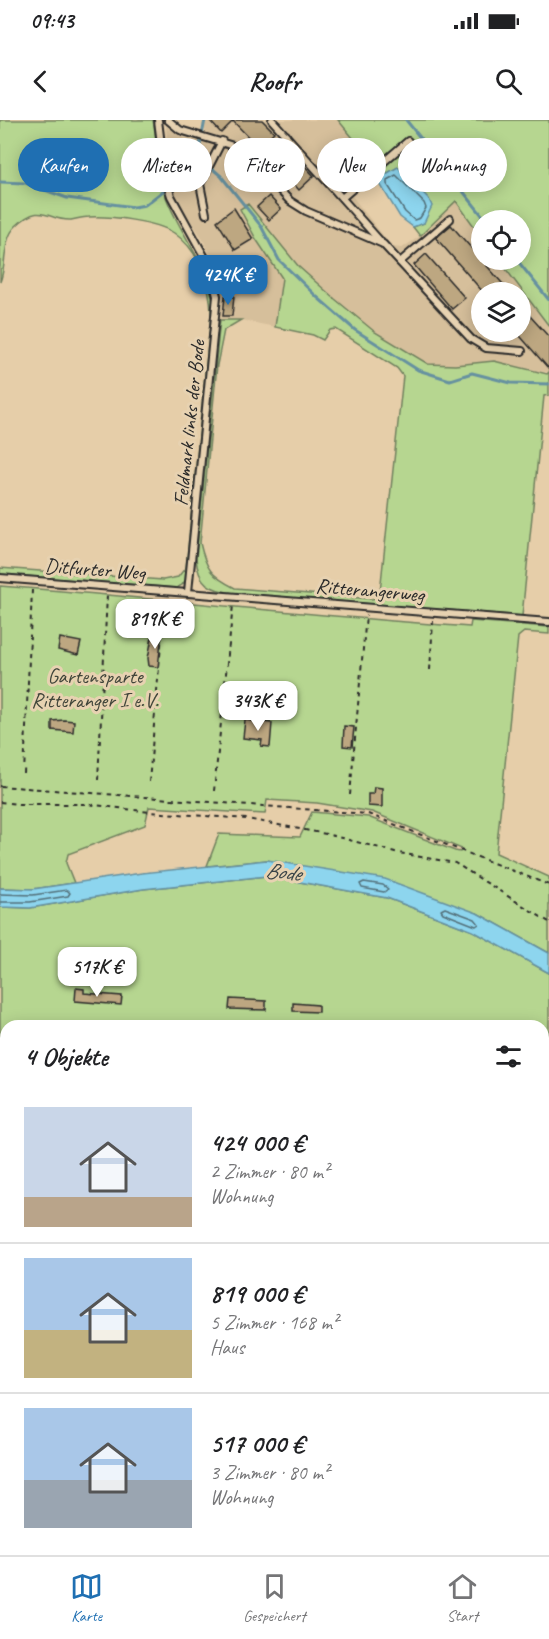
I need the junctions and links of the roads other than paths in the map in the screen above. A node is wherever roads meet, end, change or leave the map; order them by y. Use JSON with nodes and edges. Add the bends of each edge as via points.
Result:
{"nodes":[{"id":1,"x":158,"y":120,"type":"edge"},
{"id":2,"x":168,"y":120,"type":"edge"},
{"id":3,"x":283,"y":120,"type":"edge"},
{"id":4,"x":275,"y":123,"type":"edge"},
{"id":5,"x":286,"y":135,"type":"junction"},
{"id":6,"x":283,"y":138,"type":"edge"},
{"id":7,"x":222,"y":141,"type":"joint"},
{"id":8,"x":398,"y":150,"type":"edge"},
{"id":9,"x":281,"y":192,"type":"edge"},
{"id":10,"x":343,"y":197,"type":"junction"},
{"id":11,"x":206,"y":214,"type":"dead end"},
{"id":12,"x":450,"y":219,"type":"dead end"},
{"id":13,"x":383,"y":244,"type":"junction"},
{"id":14,"x":400,"y":262,"type":"junction"},
{"id":15,"x":522,"y":351,"type":"dead end"},
{"id":16,"x":0,"y":578,"type":"edge"},
{"id":17,"x":188,"y":592,"type":"junction"},
{"id":18,"x":549,"y":622,"type":"edge"}],
"edges":[{"from":1,"to":17,"type":"lane","name":"Feldmark links der Bode","via":[[166,182],[209,266],[217,296]]},
{"from":2,"to":7,"type":"lane","via":[[180,130]]},
{"from":3,"to":4,"type":"lane"},
{"from":4,"to":5,"type":"lane"},
{"from":5,"to":6,"type":"lane"},
{"from":5,"to":10,"type":"lane"},
{"from":7,"to":11,"type":"lane","via":[[200,184]]},
{"from":8,"to":10,"type":"lane"},
{"from":9,"to":13,"type":"lane","via":[[298,206]]},
{"from":10,"to":13,"type":"lane"},
{"from":12,"to":14,"type":"lane"},
{"from":13,"to":14,"type":"lane"},
{"from":14,"to":15,"type":"lane","via":[[471,339],[486,348]]},
{"from":16,"to":17,"type":"lane","name":"Ditfurter Weg"},
{"from":17,"to":18,"type":"lane","name":"Ritterangerweg"}]}
